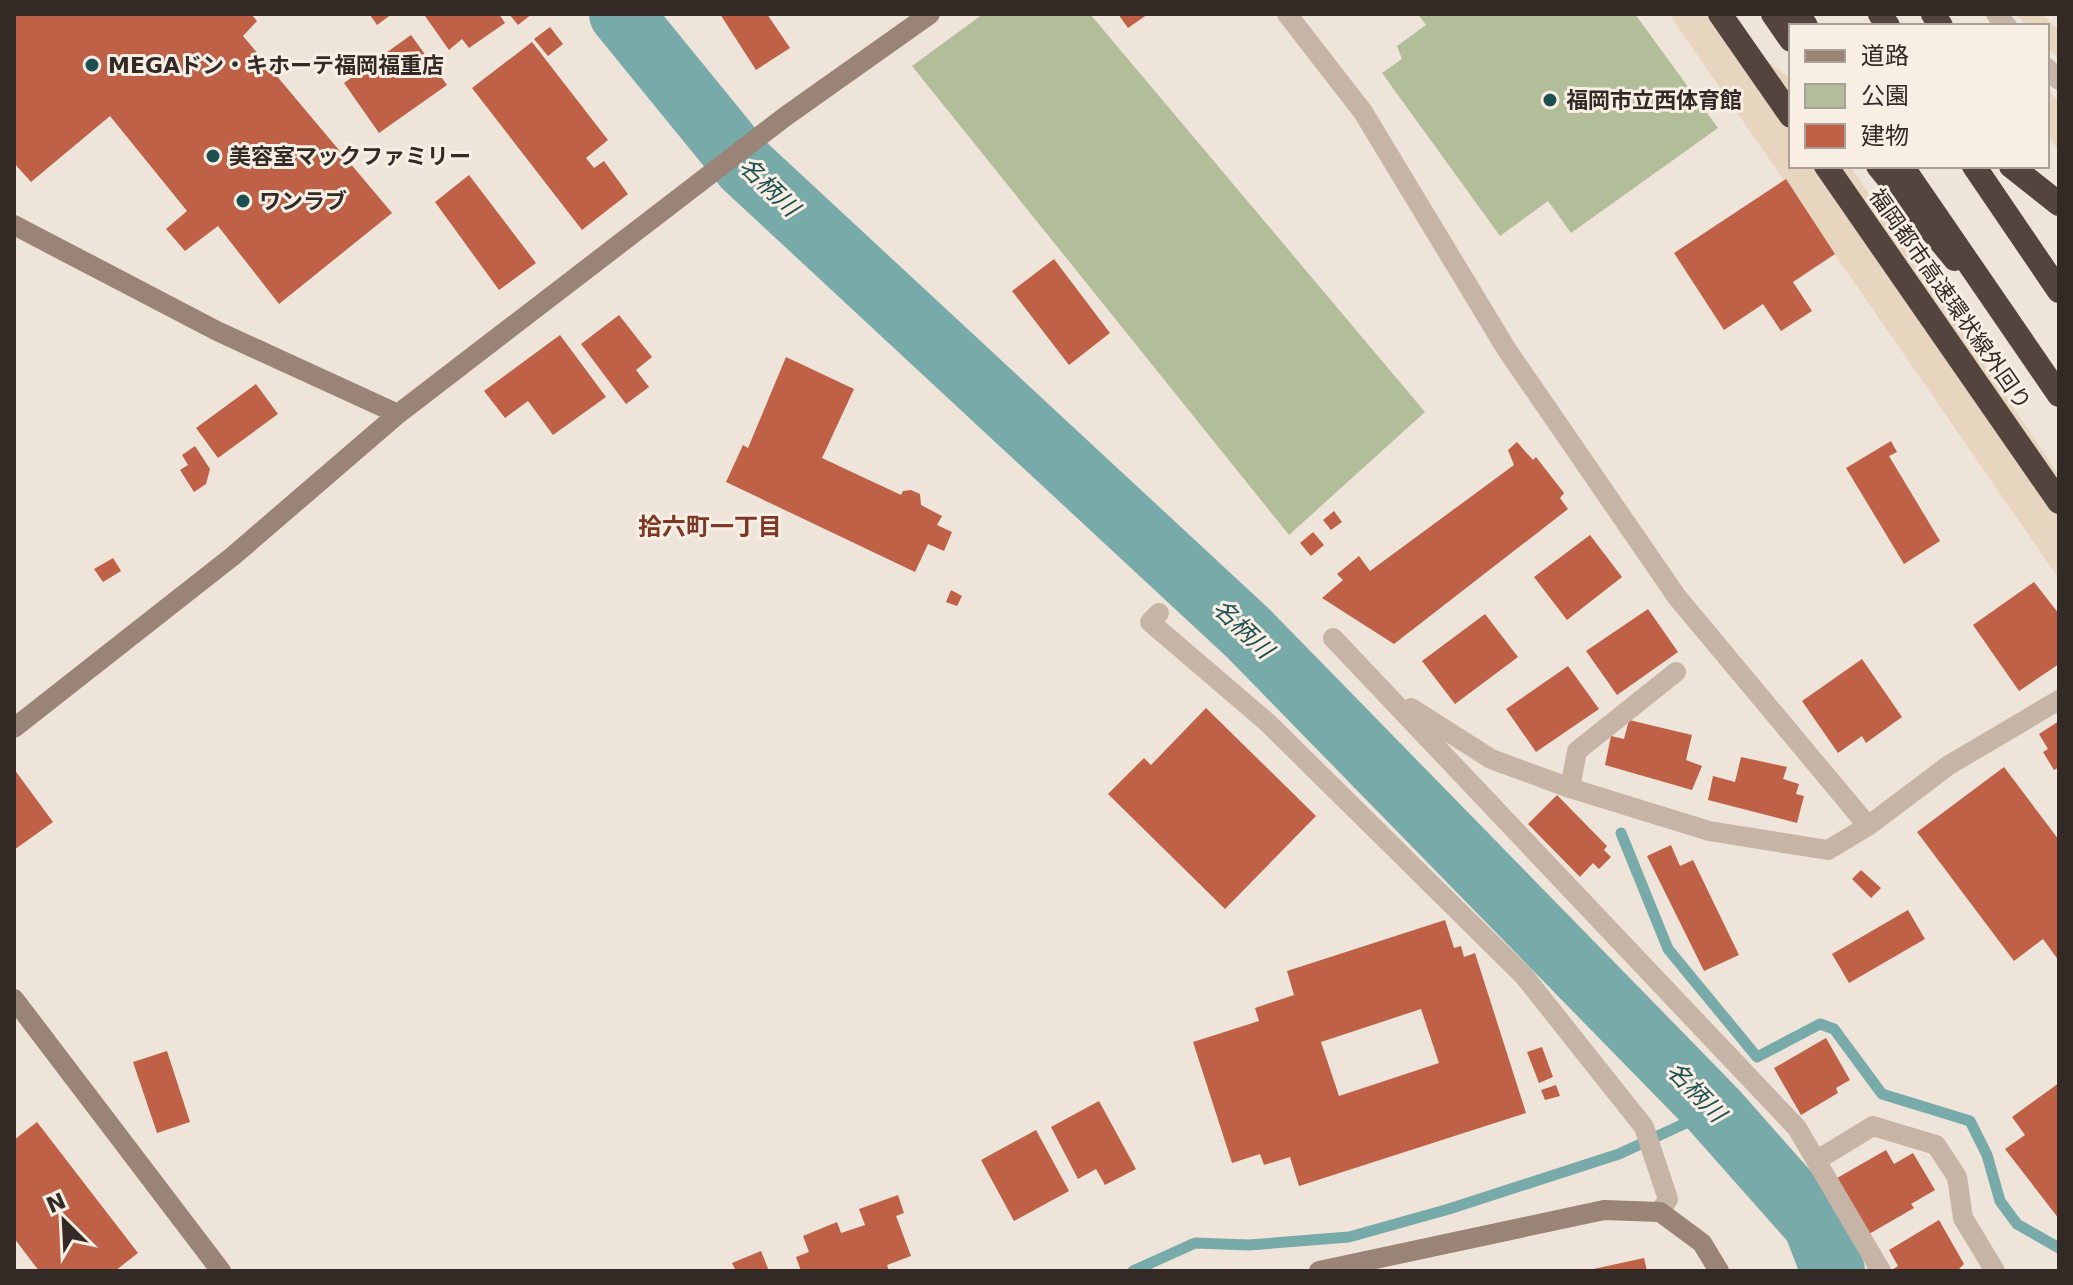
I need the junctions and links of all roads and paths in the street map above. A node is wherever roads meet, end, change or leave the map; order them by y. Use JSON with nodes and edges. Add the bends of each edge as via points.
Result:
{"nodes":[{"id":1,"x":930,"y":14,"type":"edge"},
{"id":2,"x":1287,"y":14,"type":"edge"},
{"id":3,"x":1720,"y":14,"type":"edge"},
{"id":4,"x":1773,"y":14,"type":"edge"},
{"id":5,"x":1789,"y":37,"type":"edge"},
{"id":6,"x":1789,"y":113,"type":"edge"},
{"id":7,"x":1827,"y":168,"type":"edge"},
{"id":8,"x":1880,"y":168,"type":"edge"},
{"id":9,"x":1903,"y":168,"type":"edge"},
{"id":10,"x":1975,"y":168,"type":"edge"},
{"id":11,"x":1981,"y":168,"type":"edge"},
{"id":12,"x":2014,"y":168,"type":"edge"},
{"id":13,"x":2038,"y":168,"type":"edge"},
{"id":14,"x":2059,"y":201,"type":"edge"},
{"id":15,"x":14,"y":225,"type":"edge"},
{"id":16,"x":2059,"y":291,"type":"edge"},
{"id":17,"x":2059,"y":300,"type":"edge"},
{"id":18,"x":2059,"y":384,"type":"edge"},
{"id":19,"x":2059,"y":395,"type":"edge"},
{"id":20,"x":398,"y":414,"type":"junction"},
{"id":21,"x":2059,"y":502,"type":"edge"},
{"id":22,"x":1159,"y":613,"type":"dead end"},
{"id":23,"x":1333,"y":638,"type":"dead end"},
{"id":24,"x":1676,"y":672,"type":"dead end"},
{"id":25,"x":1384,"y":691,"type":"junction"},
{"id":26,"x":2059,"y":700,"type":"edge"},
{"id":27,"x":14,"y":728,"type":"edge"},
{"id":28,"x":1570,"y":788,"type":"junction"},
{"id":29,"x":1868,"y":826,"type":"junction"},
{"id":30,"x":14,"y":999,"type":"edge"},
{"id":31,"x":1817,"y":1160,"type":"junction"},
{"id":32,"x":1660,"y":1212,"type":"junction"},
{"id":33,"x":221,"y":1271,"type":"edge"},
{"id":34,"x":1319,"y":1271,"type":"edge"},
{"id":35,"x":1719,"y":1271,"type":"edge"},
{"id":36,"x":1881,"y":1271,"type":"edge"},
{"id":37,"x":1995,"y":1271,"type":"edge"}],
"edges":[{"from":1,"to":20,"type":"street","via":[[786,116]]},
{"from":2,"to":29,"type":"street","via":[[1363,112],[1507,350],[1677,597]]},
{"from":3,"to":6,"type":"highway"},
{"from":4,"to":5,"type":"highway"},
{"from":7,"to":21,"type":"highway","name":"福岡都市高速環状線外回り"},
{"from":8,"to":18,"type":"highway"},
{"from":9,"to":19,"type":"highway","bridge":true},
{"from":10,"to":16,"type":"highway","bridge":true},
{"from":11,"to":17,"type":"highway"},
{"from":12,"to":14,"type":"highway"},
{"from":13,"to":14,"type":"highway"},
{"from":15,"to":20,"type":"street","via":[[217,331]]},
{"from":20,"to":27,"type":"street","via":[[233,556]]},
{"from":22,"to":32,"type":"street","via":[[1150,622],[1268,723],[1524,976],[1644,1127],[1668,1199]]},
{"from":23,"to":25,"type":"street"},
{"from":24,"to":28,"type":"street","via":[[1577,751]]},
{"from":25,"to":28,"type":"street","via":[[1491,759]]},
{"from":25,"to":31,"type":"street","via":[[1797,1128]]},
{"from":26,"to":29,"type":"street","via":[[1949,765]]},
{"from":28,"to":29,"type":"street","via":[[1709,831],[1828,850]]},
{"from":30,"to":33,"type":"street"},
{"from":31,"to":36,"type":"street"},
{"from":31,"to":37,"type":"street","via":[[1873,1126],[1936,1145],[1957,1177],[1963,1218]]},
{"from":32,"to":34,"type":"street","via":[[1604,1210]]},
{"from":32,"to":35,"type":"street","via":[[1702,1243]]}]}
